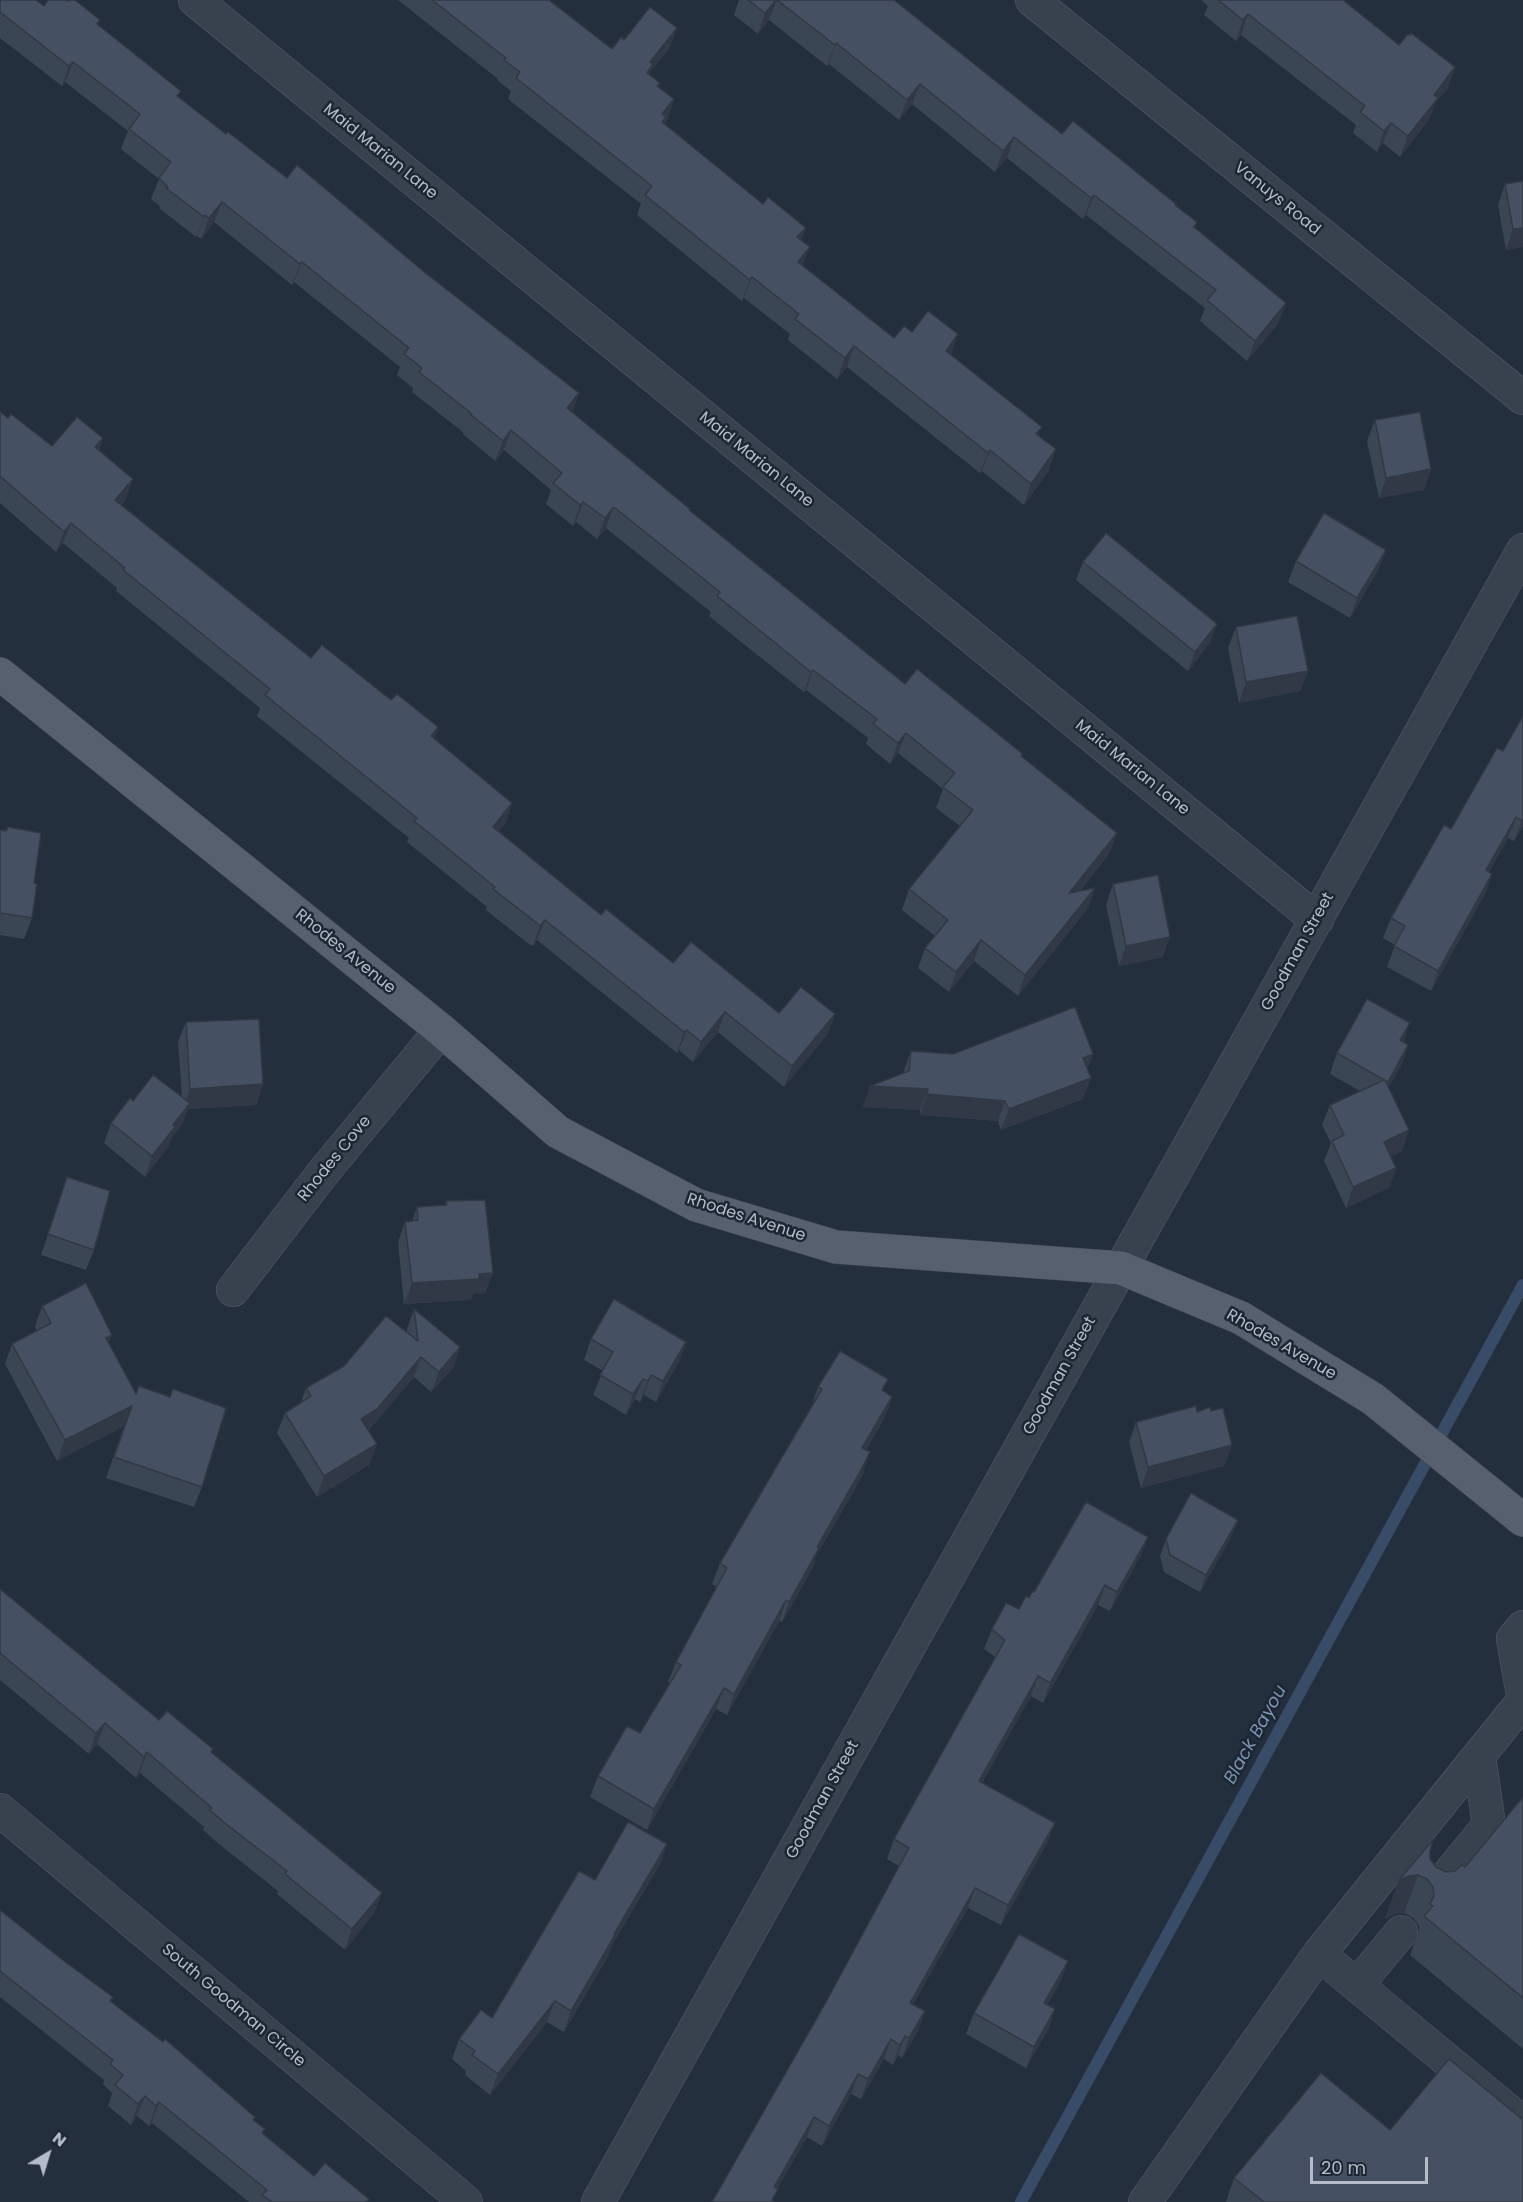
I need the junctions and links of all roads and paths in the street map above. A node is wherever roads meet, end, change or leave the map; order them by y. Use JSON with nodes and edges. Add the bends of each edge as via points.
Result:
{"nodes":[{"id":1,"x":195,"y":0,"type":"edge"},
{"id":2,"x":1032,"y":0,"type":"edge"},
{"id":3,"x":1523,"y":398,"type":"edge"},
{"id":4,"x":1523,"y":550,"type":"edge"},
{"id":5,"x":0,"y":674,"type":"edge"},
{"id":6,"x":1317,"y":920,"type":"junction"},
{"id":7,"x":441,"y":1030,"type":"junction"},
{"id":8,"x":1121,"y":1268,"type":"junction"},
{"id":9,"x":232,"y":1290,"type":"dead end"},
{"id":10,"x":1523,"y":1520,"type":"edge"},
{"id":11,"x":1523,"y":1627,"type":"edge"},
{"id":12,"x":1523,"y":1695,"type":"edge"},
{"id":13,"x":1523,"y":1701,"type":"edge"},
{"id":14,"x":1479,"y":1756,"type":"junction"},
{"id":15,"x":0,"y":1810,"type":"edge"},
{"id":16,"x":1434,"y":1892,"type":"edge"},
{"id":17,"x":1401,"y":1932,"type":"dead end"},
{"id":18,"x":1319,"y":1954,"type":"junction"},
{"id":19,"x":1357,"y":1986,"type":"junction"},
{"id":20,"x":1523,"y":2123,"type":"edge"},
{"id":21,"x":466,"y":2202,"type":"edge"},
{"id":22,"x":598,"y":2202,"type":"edge"},
{"id":23,"x":1145,"y":2202,"type":"edge"}],
"edges":[{"from":1,"to":6,"type":"street","name":"Maid Marian Lane"},
{"from":2,"to":3,"type":"street","name":"Vanuys Road"},
{"from":4,"to":6,"type":"street","name":"Goodman Street"},
{"from":5,"to":7,"type":"main road","name":"Rhodes Avenue"},
{"from":6,"to":8,"type":"street","name":"Goodman Street"},
{"from":7,"to":8,"type":"main road","name":"Rhodes Avenue","via":[[558,1132],[696,1205],[836,1247]]},
{"from":7,"to":9,"type":"street","name":"Rhodes Cove"},
{"from":8,"to":10,"type":"main road","name":"Rhodes Avenue","via":[[1241,1318],[1373,1399]]},
{"from":8,"to":22,"type":"street","name":"Goodman Street"},
{"from":11,"to":12,"type":"street","via":[[1513,1639]]},
{"from":13,"to":14,"type":"street"},
{"from":14,"to":16,"type":"street","via":[[1489,1826]]},
{"from":14,"to":18,"type":"street"},
{"from":15,"to":21,"type":"street","name":"South Goodman Circle"},
{"from":17,"to":19,"type":"street"},
{"from":18,"to":19,"type":"street"},
{"from":18,"to":23,"type":"street"},
{"from":19,"to":20,"type":"street"}]}
